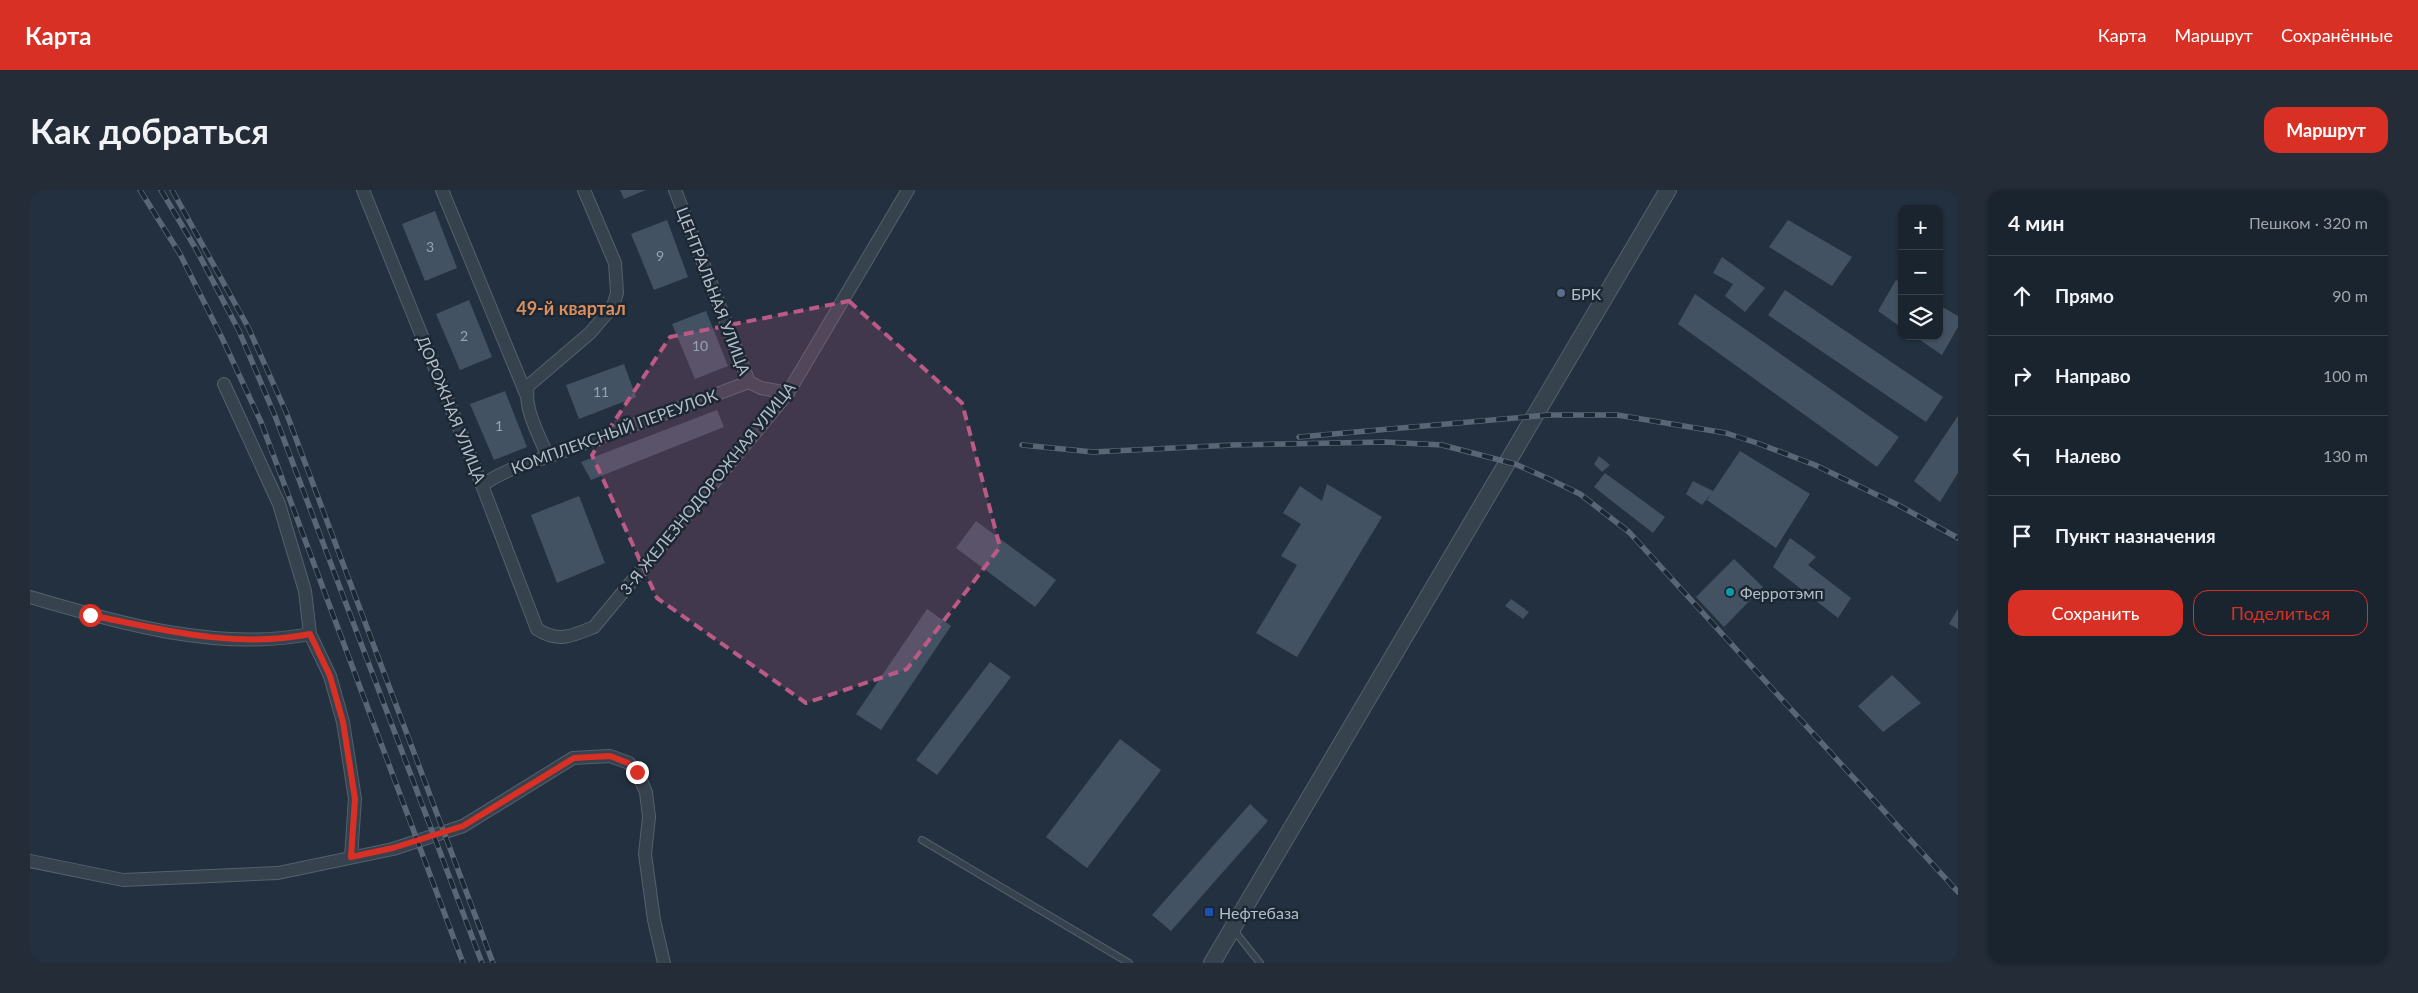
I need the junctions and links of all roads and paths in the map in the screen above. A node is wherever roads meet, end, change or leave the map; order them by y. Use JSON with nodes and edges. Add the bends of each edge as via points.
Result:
{"nodes":[{"id":1,"x":363,"y":190,"type":"edge"},
{"id":2,"x":584,"y":190,"type":"edge"},
{"id":3,"x":675,"y":190,"type":"edge"},
{"id":4,"x":908,"y":190,"type":"edge"},
{"id":5,"x":1668,"y":190,"type":"edge"},
{"id":6,"x":445,"y":193,"type":"edge"},
{"id":7,"x":749,"y":382,"type":"junction"},
{"id":8,"x":224,"y":384,"type":"dead end"},
{"id":9,"x":788,"y":393,"type":"junction"},
{"id":10,"x":526,"y":394,"type":"junction"},
{"id":11,"x":548,"y":458,"type":"junction"},
{"id":12,"x":482,"y":485,"type":"junction"},
{"id":13,"x":30,"y":597,"type":"edge"},
{"id":14,"x":537,"y":628,"type":"joint"},
{"id":15,"x":310,"y":634,"type":"junction"},
{"id":16,"x":922,"y":840,"type":"dead end"},
{"id":17,"x":351,"y":857,"type":"junction"},
{"id":18,"x":30,"y":861,"type":"edge"},
{"id":19,"x":1232,"y":929,"type":"junction"},
{"id":20,"x":664,"y":963,"type":"edge"},
{"id":21,"x":1129,"y":963,"type":"edge"},
{"id":22,"x":1212,"y":963,"type":"edge"},
{"id":23,"x":1260,"y":963,"type":"edge"}],
"edges":[{"from":1,"to":12,"type":"street","name":"ДОРОЖНАЯ УЛИЦА"},
{"from":2,"to":10,"type":"street","via":[[615,263],[613,306],[590,334],[528,386]]},
{"from":3,"to":7,"type":"street","name":"ЦЕНТРАЛЬНАЯ УЛИЦА"},
{"from":4,"to":9,"type":"street","name":"3-Я ЖЕЛЕЗНОДОРОЖНАЯ УЛИЦА"},
{"from":5,"to":19,"type":"street"},
{"from":6,"to":10,"type":"street"},
{"from":7,"to":9,"type":"street","name":"ЦЕНТРАЛЬНАЯ УЛИЦА","via":[[761,388]]},
{"from":7,"to":11,"type":"street","name":"КОМПЛЕКСНЫЙ ПЕРЕУЛОК"},
{"from":8,"to":15,"type":"street","via":[[279,504],[305,591]]},
{"from":9,"to":14,"type":"street","name":"3-Я ЖЕЛЕЗНОДОРОЖНАЯ УЛИЦА","via":[[594,627],[576,635],[556,638]]},
{"from":10,"to":11,"type":"street"},
{"from":11,"to":12,"type":"street","name":"КОМПЛЕКСНЫЙ ПЕРЕУЛОК","via":[[504,471]]},
{"from":12,"to":14,"type":"street","name":"ДОРОЖНАЯ УЛИЦА"},
{"from":13,"to":15,"type":"street","via":[[90,615],[201,637],[249,639]]},
{"from":15,"to":17,"type":"street","via":[[330,676],[343,722],[355,799]]},
{"from":16,"to":21,"type":"lane"},
{"from":17,"to":18,"type":"street","via":[[278,873],[123,880]]},
{"from":17,"to":20,"type":"street","via":[[393,848],[463,826],[574,758],[610,756],[628,763],[637,772],[646,792],[645,854]]},
{"from":19,"to":22,"type":"street"},
{"from":19,"to":23,"type":"lane"}]}
